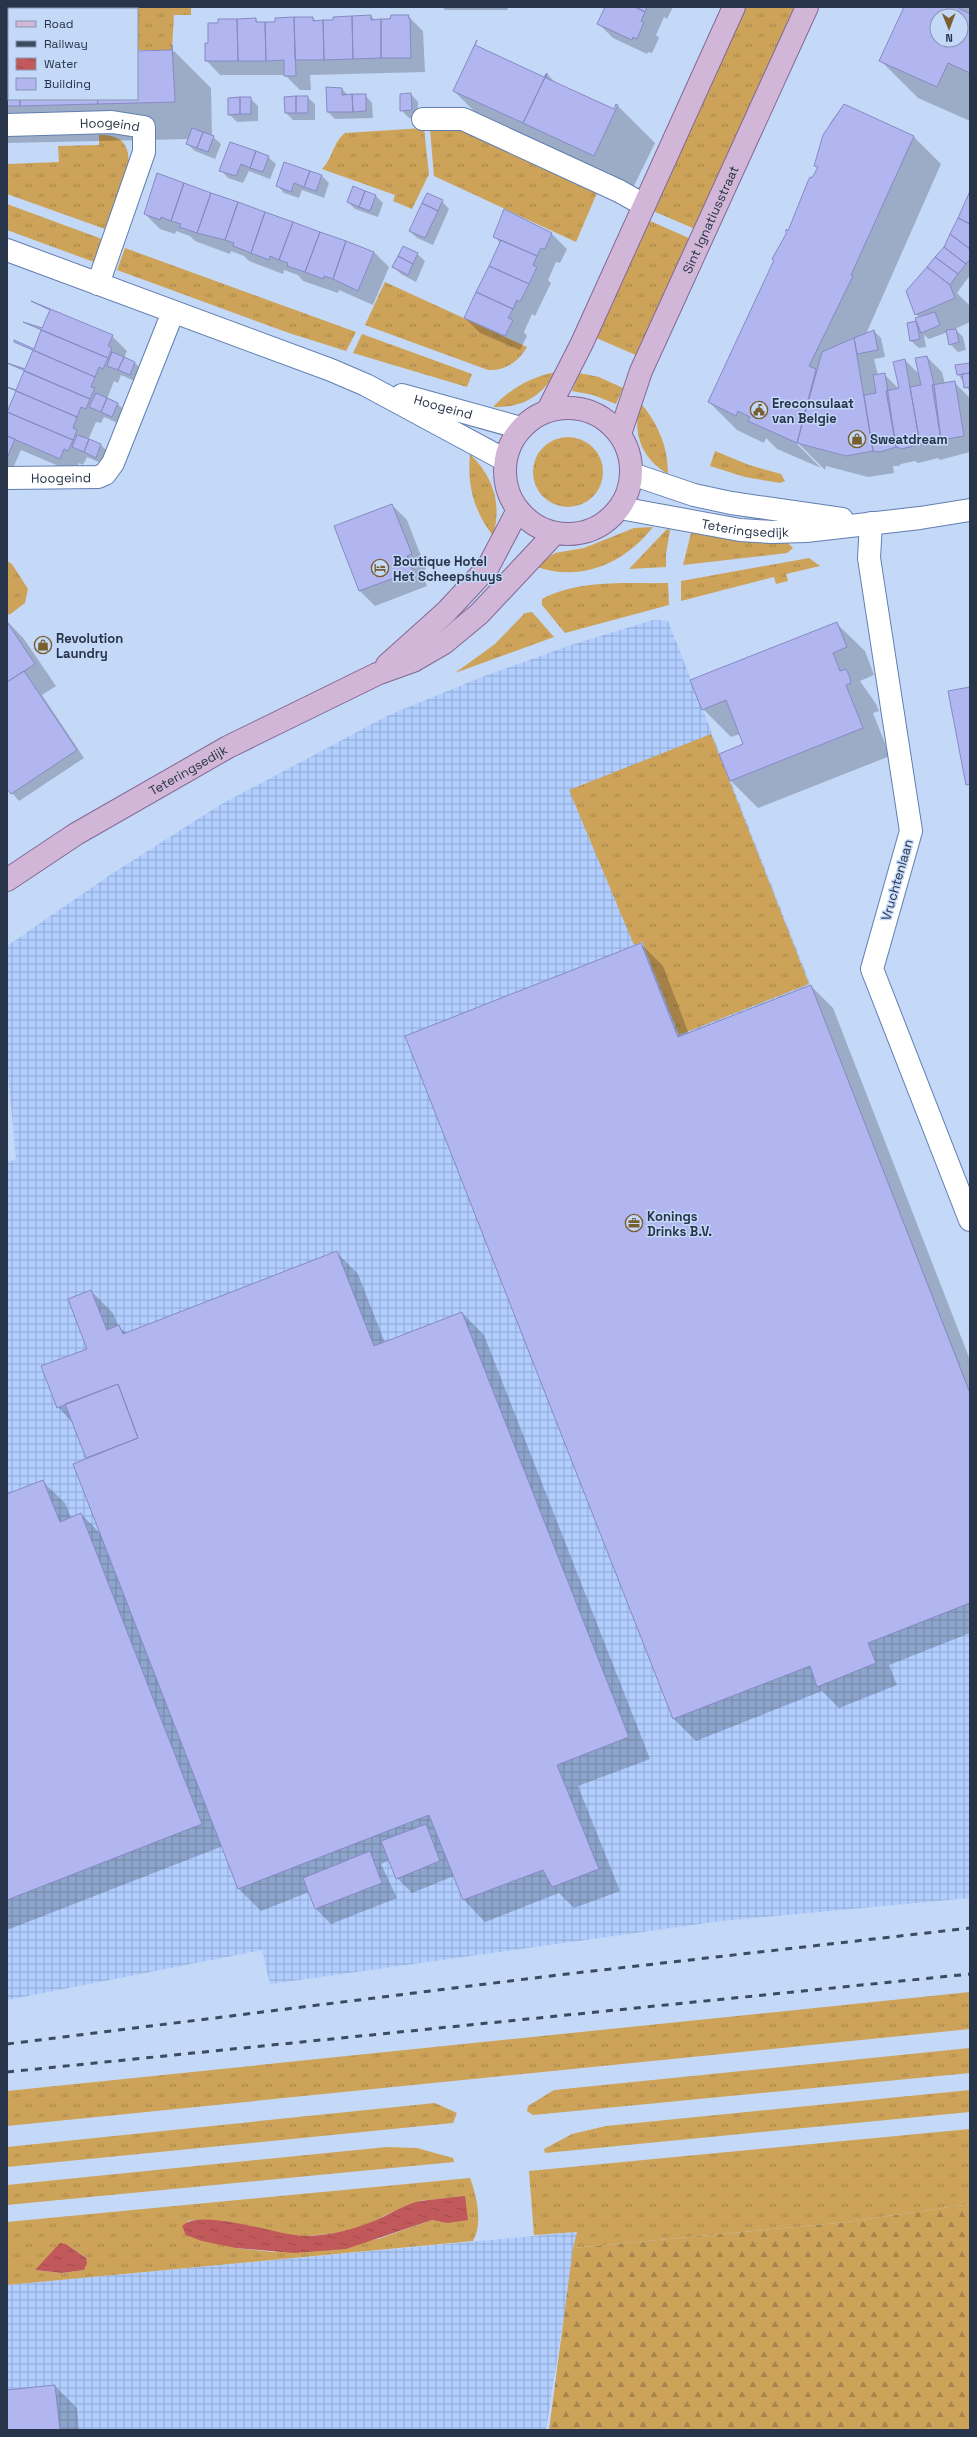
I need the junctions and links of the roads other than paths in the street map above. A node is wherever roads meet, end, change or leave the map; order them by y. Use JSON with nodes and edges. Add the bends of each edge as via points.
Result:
{"nodes":[{"id":1,"x":734,"y":7,"type":"edge"},
{"id":2,"x":807,"y":7,"type":"edge"},
{"id":3,"x":423,"y":119,"type":"dead end"},
{"id":4,"x":7,"y":125,"type":"edge"},
{"id":5,"x":644,"y":205,"type":"junction"},
{"id":6,"x":7,"y":250,"type":"edge"},
{"id":7,"x":98,"y":284,"type":"junction"},
{"id":8,"x":173,"y":312,"type":"junction"},
{"id":9,"x":366,"y":385,"type":"junction"},
{"id":10,"x":548,"y":410,"type":"junction"},
{"id":11,"x":520,"y":428,"type":"junction"},
{"id":12,"x":620,"y":434,"type":"junction"},
{"id":13,"x":505,"y":460,"type":"junction"},
{"id":14,"x":632,"y":474,"type":"junction"},
{"id":15,"x":7,"y":478,"type":"edge"},
{"id":16,"x":620,"y":508,"type":"junction"},
{"id":17,"x":518,"y":510,"type":"junction"},
{"id":18,"x":970,"y":510,"type":"edge"},
{"id":19,"x":871,"y":523,"type":"junction"},
{"id":20,"x":555,"y":533,"type":"junction"},
{"id":21,"x":377,"y":674,"type":"junction"},
{"id":22,"x":7,"y":880,"type":"edge"},
{"id":23,"x":970,"y":1220,"type":"edge"}],
"edges":[{"from":1,"to":5,"type":"main road"},
{"from":2,"to":12,"type":"main road","name":"Sint Ignatiusstraat","via":[[641,372]]},
{"from":3,"to":5,"type":"street","via":[[463,119]]},
{"from":4,"to":7,"type":"street","name":"Hoogeind","via":[[112,122],[144,127],[144,152]]},
{"from":5,"to":10,"type":"main road","via":[[582,343]]},
{"from":6,"to":7,"type":"street","name":"Hoogeind"},
{"from":7,"to":8,"type":"street","name":"Hoogeind"},
{"from":8,"to":9,"type":"street","name":"Hoogeind"},
{"from":8,"to":15,"type":"street","name":"Hoogeind","via":[[113,463],[105,474],[98,477]]},
{"from":9,"to":11,"type":"street","name":"Hoogeind"},
{"from":9,"to":13,"type":"street","name":"Hoogeind"},
{"from":10,"to":11,"type":"main road"},
{"from":10,"to":12,"type":"main road","via":[[568,407],[588,410],[606,420]]},
{"from":11,"to":13,"type":"main road","via":[[510,443]]},
{"from":12,"to":14,"type":"main road","via":[[627,447]]},
{"from":13,"to":17,"type":"main road","via":[[504,478]]},
{"from":14,"to":16,"type":"main road","via":[[628,492]]},
{"from":14,"to":19,"type":"street","name":"Teteringsedijk","via":[[731,504]]},
{"from":16,"to":19,"type":"street","name":"Teteringsedijk","via":[[740,530],[772,532],[806,531]]},
{"from":16,"to":20,"type":"main road","via":[[591,530],[573,534]]},
{"from":17,"to":20,"type":"main road","via":[[528,521]]},
{"from":17,"to":21,"type":"main road","name":"Teteringsedijk","via":[[484,572],[446,612]]},
{"from":18,"to":19,"type":"street","name":"Teteringsedijk"},
{"from":19,"to":23,"type":"street","name":"Vruchtenlaan","via":[[869,558],[911,831],[872,969]]},
{"from":20,"to":21,"type":"main road","name":"Teteringsedijk","via":[[479,614],[444,643],[413,661]]},
{"from":21,"to":22,"type":"main road","name":"Teteringsedijk","via":[[228,747],[76,834]]}]}
